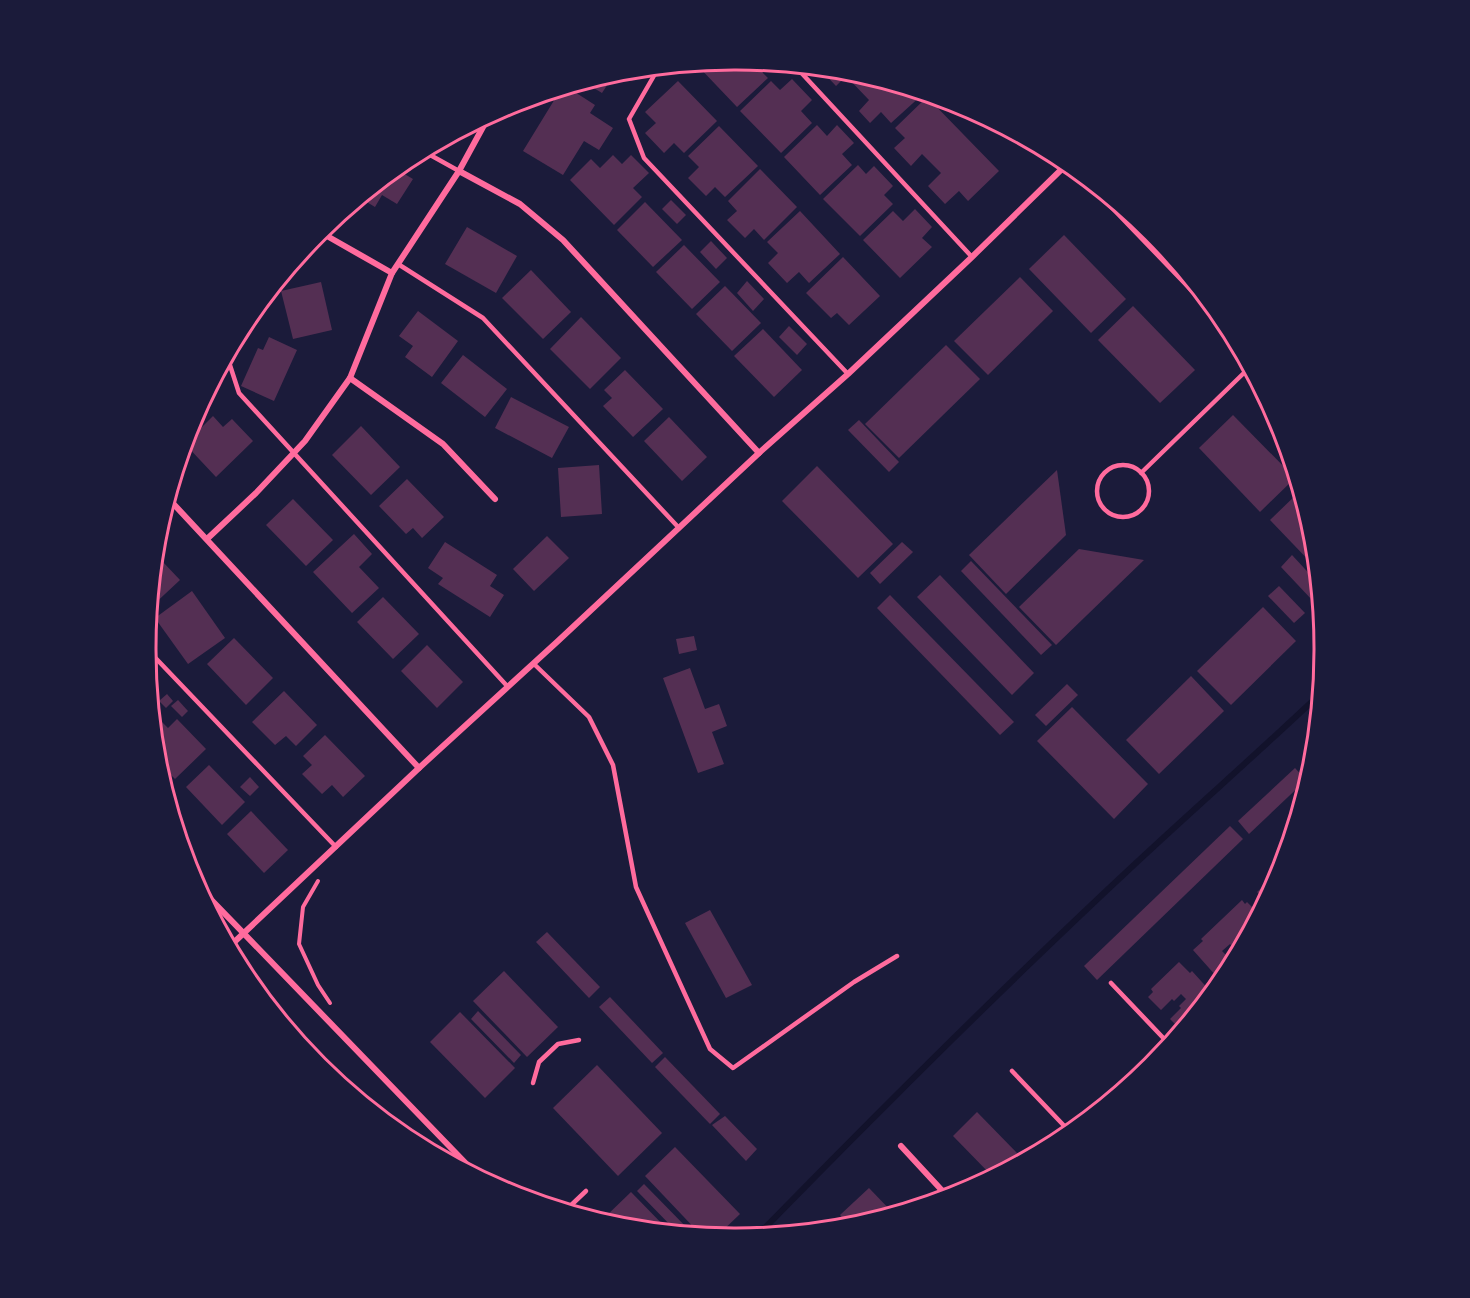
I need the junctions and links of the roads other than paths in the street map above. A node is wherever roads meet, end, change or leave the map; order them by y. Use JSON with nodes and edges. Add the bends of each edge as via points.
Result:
{"nodes":[{"id":1,"x":803,"y":74,"type":"edge"},
{"id":2,"x":654,"y":76,"type":"edge"},
{"id":3,"x":482,"y":129,"type":"edge"},
{"id":4,"x":433,"y":156,"type":"edge"},
{"id":5,"x":459,"y":171,"type":"junction"},
{"id":6,"x":1060,"y":171,"type":"edge"},
{"id":7,"x":329,"y":237,"type":"edge"},
{"id":8,"x":972,"y":257,"type":"junction"},
{"id":9,"x":398,"y":264,"type":"junction"},
{"id":10,"x":392,"y":273,"type":"junction"},
{"id":11,"x":230,"y":367,"type":"edge"},
{"id":12,"x":1243,"y":373,"type":"edge"},
{"id":13,"x":848,"y":374,"type":"junction"},
{"id":14,"x":350,"y":378,"type":"junction"},
{"id":15,"x":759,"y":453,"type":"junction"},
{"id":16,"x":293,"y":454,"type":"junction"},
{"id":17,"x":1141,"y":473,"type":"junction"},
{"id":18,"x":495,"y":499,"type":"dead end"},
{"id":19,"x":175,"y":505,"type":"edge"},
{"id":20,"x":679,"y":528,"type":"junction"},
{"id":21,"x":207,"y":539,"type":"junction"},
{"id":22,"x":157,"y":659,"type":"edge"},
{"id":23,"x":534,"y":664,"type":"junction"},
{"id":24,"x":508,"y":687,"type":"junction"},
{"id":25,"x":418,"y":768,"type":"junction"},
{"id":26,"x":336,"y":847,"type":"junction"},
{"id":27,"x":216,"y":905,"type":"edge"},
{"id":28,"x":243,"y":933,"type":"junction"},
{"id":29,"x":236,"y":941,"type":"edge"},
{"id":30,"x":897,"y":956,"type":"dead end"},
{"id":31,"x":1111,"y":982,"type":"dead end"},
{"id":32,"x":1163,"y":1038,"type":"edge"},
{"id":33,"x":579,"y":1040,"type":"dead end"},
{"id":34,"x":1012,"y":1071,"type":"dead end"},
{"id":35,"x":534,"y":1083,"type":"dead end"},
{"id":36,"x":1063,"y":1125,"type":"edge"},
{"id":37,"x":901,"y":1146,"type":"dead end"},
{"id":38,"x":461,"y":1158,"type":"edge"},
{"id":39,"x":941,"y":1189,"type":"edge"},
{"id":40,"x":586,"y":1191,"type":"dead end"},
{"id":41,"x":572,"y":1204,"type":"edge"}],
"edges":[{"from":1,"to":8,"type":"lane"},
{"from":2,"to":13,"type":"lane","via":[[629,119],[644,158]]},
{"from":3,"to":5,"type":"street"},
{"from":4,"to":5,"type":"lane"},
{"from":5,"to":9,"type":"street"},
{"from":5,"to":15,"type":"street","via":[[520,204],[563,240]]},
{"from":6,"to":8,"type":"street"},
{"from":7,"to":10,"type":"street"},
{"from":8,"to":13,"type":"street"},
{"from":9,"to":10,"type":"street"},
{"from":9,"to":20,"type":"lane","via":[[483,318]]},
{"from":10,"to":14,"type":"street"},
{"from":11,"to":16,"type":"lane","via":[[239,393]]},
{"from":12,"to":17,"type":"lane"},
{"from":13,"to":15,"type":"street"},
{"from":14,"to":16,"type":"street"},
{"from":14,"to":18,"type":"street","via":[[443,444]]},
{"from":15,"to":20,"type":"street"},
{"from":16,"to":21,"type":"street"},
{"from":16,"to":24,"type":"lane"},
{"from":17,"to":17,"type":"lane","via":[[1149,488],[1146,504],[1124,517],[1108,512],[1097,489],[1105,473],[1119,466]]},
{"from":19,"to":21,"type":"street"},
{"from":20,"to":23,"type":"street"},
{"from":21,"to":25,"type":"street"},
{"from":22,"to":26,"type":"lane"},
{"from":23,"to":24,"type":"street"},
{"from":23,"to":30,"type":"lane","via":[[589,717],[613,765],[636,887],[710,1049],[733,1068]]},
{"from":24,"to":25,"type":"street"},
{"from":25,"to":26,"type":"street"},
{"from":26,"to":28,"type":"street"},
{"from":27,"to":28,"type":"street"},
{"from":28,"to":29,"type":"street"},
{"from":28,"to":38,"type":"street"},
{"from":31,"to":32,"type":"lane"},
{"from":33,"to":35,"type":"lane","via":[[558,1044],[539,1062]]},
{"from":34,"to":36,"type":"lane"},
{"from":37,"to":39,"type":"street"},
{"from":40,"to":41,"type":"lane"}]}
